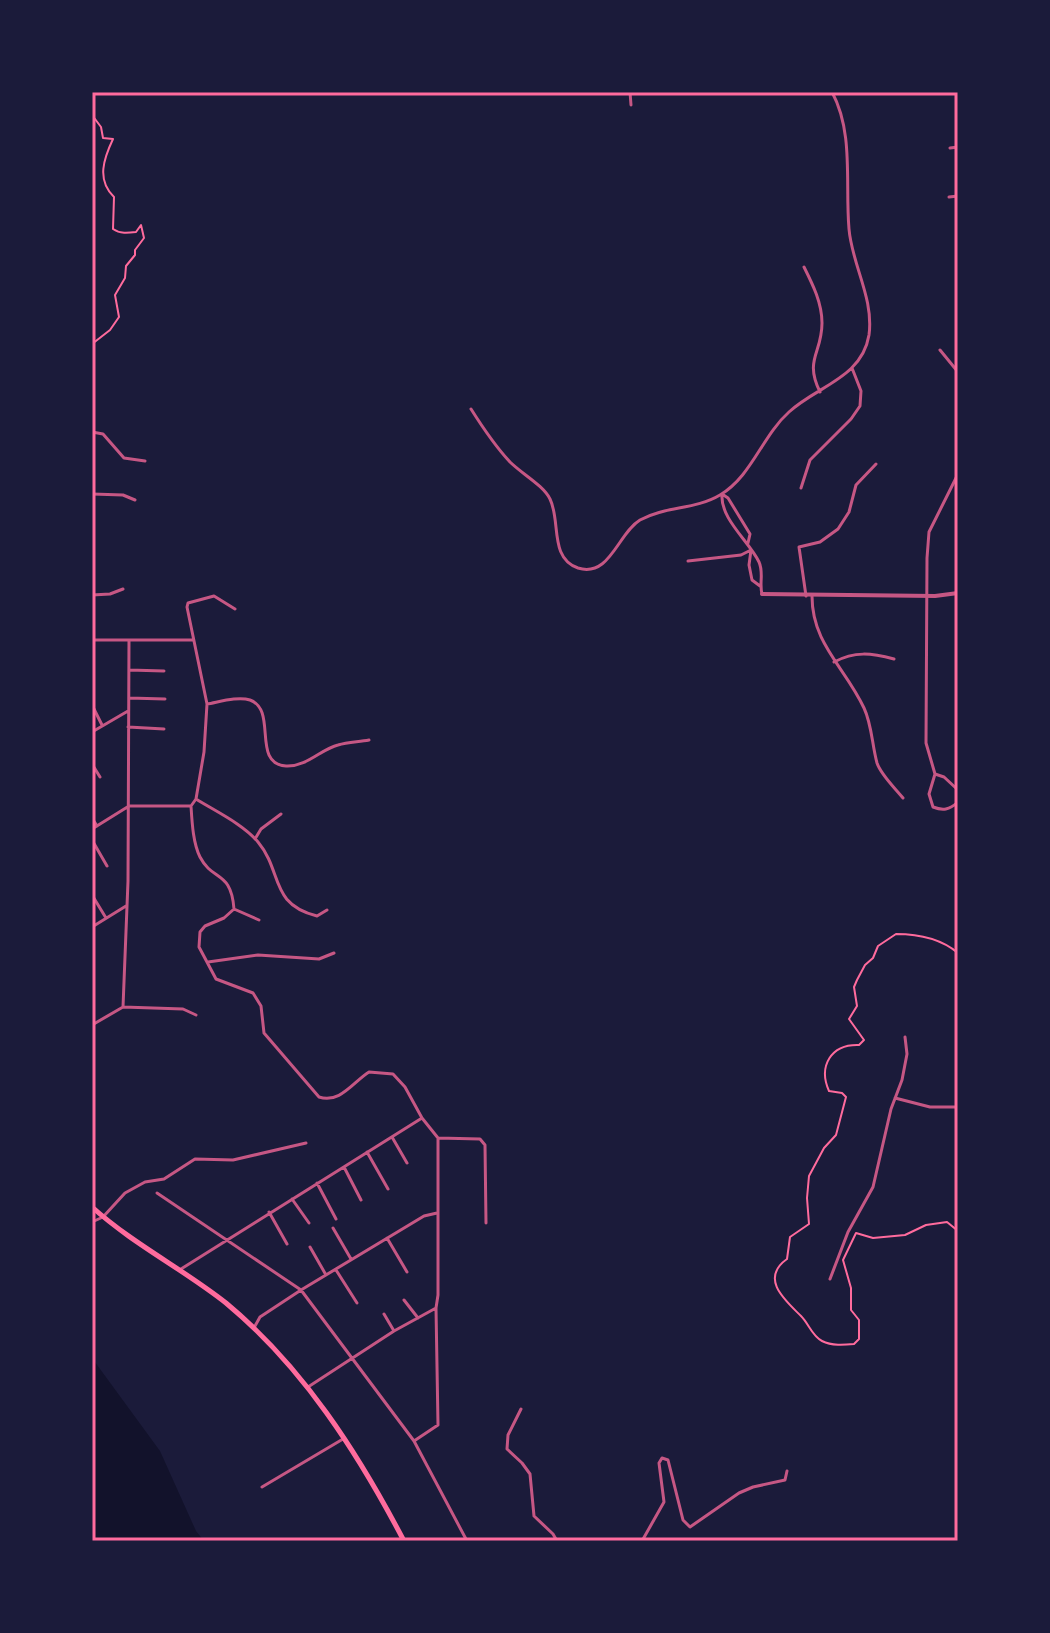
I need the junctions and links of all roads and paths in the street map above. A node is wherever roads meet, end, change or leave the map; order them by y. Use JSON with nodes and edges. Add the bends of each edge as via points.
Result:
{"nodes":[{"id":1,"x":630,"y":92,"type":"edge"},
{"id":2,"x":832,"y":92,"type":"edge"},
{"id":3,"x":631,"y":105,"type":"dead end"},
{"id":4,"x":92,"y":115,"type":"edge"},
{"id":5,"x":958,"y":147,"type":"edge"},
{"id":6,"x":950,"y":148,"type":"dead end"},
{"id":7,"x":958,"y":196,"type":"edge"},
{"id":8,"x":949,"y":197,"type":"dead end"},
{"id":9,"x":804,"y":267,"type":"dead end"},
{"id":10,"x":92,"y":344,"type":"edge"},
{"id":11,"x":940,"y":350,"type":"dead end"},
{"id":12,"x":852,"y":368,"type":"junction"},
{"id":13,"x":958,"y":372,"type":"edge"},
{"id":14,"x":820,"y":392,"type":"junction"},
{"id":15,"x":471,"y":409,"type":"dead end"},
{"id":16,"x":92,"y":432,"type":"edge"},
{"id":17,"x":145,"y":461,"type":"dead end"},
{"id":18,"x":876,"y":464,"type":"dead end"},
{"id":19,"x":958,"y":474,"type":"edge"},
{"id":20,"x":801,"y":488,"type":"dead end"},
{"id":21,"x":92,"y":494,"type":"edge"},
{"id":22,"x":722,"y":494,"type":"junction"},
{"id":23,"x":135,"y":500,"type":"dead end"},
{"id":24,"x":748,"y":543,"type":"junction"},
{"id":25,"x":751,"y":550,"type":"junction"},
{"id":26,"x":688,"y":561,"type":"dead end"},
{"id":27,"x":760,"y":586,"type":"junction"},
{"id":28,"x":123,"y":589,"type":"dead end"},
{"id":29,"x":958,"y":593,"type":"edge"},
{"id":30,"x":762,"y":594,"type":"joint"},
{"id":31,"x":92,"y":595,"type":"edge"},
{"id":32,"x":809,"y":596,"type":"junction"},
{"id":33,"x":926,"y":596,"type":"junction"},
{"id":34,"x":235,"y":609,"type":"dead end"},
{"id":35,"x":92,"y":640,"type":"edge"},
{"id":36,"x":129,"y":640,"type":"junction"},
{"id":37,"x":192,"y":640,"type":"junction"},
{"id":38,"x":894,"y":659,"type":"dead end"},
{"id":39,"x":834,"y":662,"type":"junction"},
{"id":40,"x":129,"y":670,"type":"junction"},
{"id":41,"x":164,"y":671,"type":"dead end"},
{"id":42,"x":129,"y":698,"type":"junction"},
{"id":43,"x":165,"y":699,"type":"dead end"},
{"id":44,"x":207,"y":704,"type":"junction"},
{"id":45,"x":92,"y":705,"type":"edge"},
{"id":46,"x":128,"y":711,"type":"junction"},
{"id":47,"x":102,"y":725,"type":"junction"},
{"id":48,"x":128,"y":727,"type":"junction"},
{"id":49,"x":164,"y":729,"type":"dead end"},
{"id":50,"x":92,"y":732,"type":"edge"},
{"id":51,"x":369,"y":740,"type":"dead end"},
{"id":52,"x":92,"y":764,"type":"edge"},
{"id":53,"x":935,"y":774,"type":"junction"},
{"id":54,"x":100,"y":777,"type":"dead end"},
{"id":55,"x":958,"y":790,"type":"edge"},
{"id":56,"x":903,"y":798,"type":"dead end"},
{"id":57,"x":196,"y":799,"type":"junction"},
{"id":58,"x":958,"y":802,"type":"edge"},
{"id":59,"x":129,"y":806,"type":"junction"},
{"id":60,"x":191,"y":806,"type":"junction"},
{"id":61,"x":952,"y":808,"type":"junction"},
{"id":62,"x":281,"y":814,"type":"dead end"},
{"id":63,"x":957,"y":815,"type":"edge"},
{"id":64,"x":92,"y":818,"type":"edge"},
{"id":65,"x":97,"y":826,"type":"junction"},
{"id":66,"x":92,"y":829,"type":"edge"},
{"id":67,"x":255,"y":839,"type":"junction"},
{"id":68,"x":92,"y":840,"type":"edge"},
{"id":69,"x":107,"y":866,"type":"dead end"},
{"id":70,"x":92,"y":895,"type":"edge"},
{"id":71,"x":126,"y":906,"type":"junction"},
{"id":72,"x":234,"y":909,"type":"junction"},
{"id":73,"x":327,"y":910,"type":"dead end"},
{"id":74,"x":106,"y":918,"type":"junction"},
{"id":75,"x":259,"y":920,"type":"dead end"},
{"id":76,"x":92,"y":927,"type":"edge"},
{"id":77,"x":334,"y":953,"type":"dead end"},
{"id":78,"x":958,"y":953,"type":"edge"},
{"id":79,"x":208,"y":962,"type":"junction"},
{"id":80,"x":123,"y":1007,"type":"junction"},
{"id":81,"x":196,"y":1015,"type":"dead end"},
{"id":82,"x":92,"y":1025,"type":"edge"},
{"id":83,"x":905,"y":1037,"type":"dead end"},
{"id":84,"x":895,"y":1098,"type":"junction"},
{"id":85,"x":958,"y":1107,"type":"edge"},
{"id":86,"x":422,"y":1118,"type":"junction"},
{"id":87,"x":392,"y":1137,"type":"junction"},
{"id":88,"x":438,"y":1138,"type":"junction"},
{"id":89,"x":306,"y":1143,"type":"dead end"},
{"id":90,"x":367,"y":1152,"type":"junction"},
{"id":91,"x":407,"y":1163,"type":"dead end"},
{"id":92,"x":344,"y":1167,"type":"junction"},
{"id":93,"x":317,"y":1183,"type":"junction"},
{"id":94,"x":388,"y":1189,"type":"dead end"},
{"id":95,"x":157,"y":1193,"type":"dead end"},
{"id":96,"x":292,"y":1199,"type":"junction"},
{"id":97,"x":361,"y":1200,"type":"dead end"},
{"id":98,"x":92,"y":1207,"type":"edge"},
{"id":99,"x":269,"y":1212,"type":"junction"},
{"id":100,"x":437,"y":1213,"type":"junction"},
{"id":101,"x":103,"y":1217,"type":"junction"},
{"id":102,"x":336,"y":1219,"type":"dead end"},
{"id":103,"x":92,"y":1222,"type":"edge"},
{"id":104,"x":309,"y":1223,"type":"dead end"},
{"id":105,"x":486,"y":1223,"type":"dead end"},
{"id":106,"x":333,"y":1228,"type":"dead end"},
{"id":107,"x":958,"y":1231,"type":"edge"},
{"id":108,"x":227,"y":1238,"type":"junction"},
{"id":109,"x":387,"y":1238,"type":"junction"},
{"id":110,"x":371,"y":1241,"type":"dead end"},
{"id":111,"x":287,"y":1244,"type":"dead end"},
{"id":112,"x":374,"y":1246,"type":"junction"},
{"id":113,"x":310,"y":1247,"type":"dead end"},
{"id":114,"x":352,"y":1260,"type":"junction"},
{"id":115,"x":178,"y":1270,"type":"junction"},
{"id":116,"x":336,"y":1270,"type":"junction"},
{"id":117,"x":407,"y":1272,"type":"dead end"},
{"id":118,"x":327,"y":1275,"type":"junction"},
{"id":119,"x":830,"y":1279,"type":"dead end"},
{"id":120,"x":301,"y":1290,"type":"junction"},
{"id":121,"x":404,"y":1300,"type":"dead end"},
{"id":122,"x":357,"y":1303,"type":"dead end"},
{"id":123,"x":436,"y":1308,"type":"junction"},
{"id":124,"x":384,"y":1314,"type":"dead end"},
{"id":125,"x":418,"y":1318,"type":"junction"},
{"id":126,"x":254,"y":1328,"type":"junction"},
{"id":127,"x":394,"y":1331,"type":"junction"},
{"id":128,"x":352,"y":1357,"type":"junction"},
{"id":129,"x":308,"y":1387,"type":"junction"},
{"id":130,"x":521,"y":1409,"type":"dead end"},
{"id":131,"x":343,"y":1439,"type":"junction"},
{"id":132,"x":414,"y":1441,"type":"junction"},
{"id":133,"x":787,"y":1471,"type":"dead end"},
{"id":134,"x":262,"y":1487,"type":"dead end"},
{"id":135,"x":404,"y":1541,"type":"edge"},
{"id":136,"x":467,"y":1541,"type":"edge"},
{"id":137,"x":557,"y":1541,"type":"edge"},
{"id":138,"x":642,"y":1541,"type":"edge"}],
"edges":[{"from":1,"to":3,"type":"street"},
{"from":2,"to":12,"type":"street","via":[[847,147],[850,238],[870,315],[868,338]]},
{"from":4,"to":10,"type":"path","via":[[103,138],[113,139],[102,166],[107,190],[114,197],[113,229],[136,232],[141,225],[144,238],[115,295],[119,317]]},
{"from":5,"to":6,"type":"street"},
{"from":7,"to":8,"type":"street"},
{"from":9,"to":14,"type":"street","via":[[821,312],[821,338],[812,366]]},
{"from":11,"to":13,"type":"street"},
{"from":12,"to":14,"type":"street"},
{"from":12,"to":20,"type":"street","via":[[861,391],[860,406],[810,460]]},
{"from":14,"to":22,"type":"street","via":[[789,411],[742,476]]},
{"from":15,"to":22,"type":"street","via":[[511,463],[550,497],[561,551],[579,568],[602,566],[636,522]]},
{"from":16,"to":17,"type":"street","via":[[105,436],[124,458]]},
{"from":18,"to":32,"type":"street","via":[[856,485],[838,529],[820,542],[799,547]]},
{"from":19,"to":33,"type":"street","via":[[929,532]]},
{"from":21,"to":23,"type":"street"},
{"from":22,"to":24,"type":"street","via":[[721,501]]},
{"from":22,"to":24,"type":"street","via":[[750,534]]},
{"from":24,"to":25,"type":"street"},
{"from":25,"to":26,"type":"street"},
{"from":25,"to":27,"type":"street","via":[[760,564]]},
{"from":25,"to":27,"type":"street","via":[[752,580]]},
{"from":27,"to":30,"type":"street"},
{"from":28,"to":31,"type":"street"},
{"from":29,"to":33,"type":"street"},
{"from":30,"to":32,"type":"street"},
{"from":32,"to":33,"type":"street"},
{"from":32,"to":39,"type":"street","via":[[818,633]]},
{"from":33,"to":53,"type":"street","via":[[926,743]]},
{"from":34,"to":37,"type":"street","via":[[214,596],[188,603]]},
{"from":35,"to":36,"type":"street"},
{"from":36,"to":37,"type":"street"},
{"from":36,"to":40,"type":"street"},
{"from":37,"to":44,"type":"street"},
{"from":38,"to":39,"type":"street","via":[[850,654]]},
{"from":39,"to":56,"type":"street","via":[[852,682],[867,713],[878,766]]},
{"from":40,"to":41,"type":"street"},
{"from":40,"to":42,"type":"street"},
{"from":42,"to":43,"type":"street"},
{"from":42,"to":46,"type":"street"},
{"from":44,"to":51,"type":"street","via":[[240,699],[258,705],[267,753],[286,766],[340,744]]},
{"from":44,"to":57,"type":"street"},
{"from":45,"to":47,"type":"street"},
{"from":46,"to":47,"type":"street"},
{"from":46,"to":48,"type":"street"},
{"from":47,"to":50,"type":"street"},
{"from":48,"to":49,"type":"street"},
{"from":48,"to":59,"type":"street"},
{"from":52,"to":54,"type":"street"},
{"from":53,"to":55,"type":"street"},
{"from":53,"to":61,"type":"street","via":[[929,794],[933,807]]},
{"from":57,"to":60,"type":"street"},
{"from":57,"to":67,"type":"street"},
{"from":58,"to":61,"type":"street"},
{"from":59,"to":60,"type":"street"},
{"from":59,"to":65,"type":"street"},
{"from":59,"to":71,"type":"street"},
{"from":60,"to":72,"type":"street","via":[[201,859],[229,886]]},
{"from":61,"to":63,"type":"street"},
{"from":62,"to":67,"type":"street"},
{"from":64,"to":65,"type":"street"},
{"from":65,"to":66,"type":"street"},
{"from":67,"to":73,"type":"street","via":[[286,900],[317,916]]},
{"from":68,"to":69,"type":"street"},
{"from":70,"to":74,"type":"street"},
{"from":71,"to":74,"type":"street"},
{"from":71,"to":80,"type":"street"},
{"from":72,"to":75,"type":"street"},
{"from":72,"to":79,"type":"street","via":[[200,932],[199,947]]},
{"from":74,"to":76,"type":"street"},
{"from":77,"to":79,"type":"street","via":[[319,959],[258,955]]},
{"from":78,"to":107,"type":"path","via":[[935,938],[896,934],[878,946],[865,965],[854,987],[857,1006],[849,1019],[864,1040],[826,1060],[829,1091],[842,1093],[846,1104],[836,1135],[809,1176],[809,1224],[790,1237],[787,1259],[775,1273],[777,1288],[814,1335],[824,1342],[854,1344],[859,1320],[851,1310],[843,1260],[856,1233],[873,1238],[905,1235],[947,1222]]},
{"from":79,"to":86,"type":"street","via":[[216,979],[253,993],[261,1006],[264,1033],[319,1097],[339,1096],[369,1072],[393,1074]]},
{"from":80,"to":81,"type":"street","via":[[183,1009]]},
{"from":80,"to":82,"type":"street"},
{"from":83,"to":84,"type":"street","via":[[907,1054]]},
{"from":84,"to":85,"type":"street"},
{"from":84,"to":119,"type":"street","via":[[873,1187]]},
{"from":86,"to":87,"type":"street"},
{"from":86,"to":88,"type":"street"},
{"from":87,"to":90,"type":"street"},
{"from":87,"to":91,"type":"street"},
{"from":88,"to":100,"type":"street"},
{"from":88,"to":105,"type":"street","via":[[480,1139],[485,1145]]},
{"from":89,"to":101,"type":"street","via":[[233,1160],[195,1159],[164,1179],[125,1193]]},
{"from":90,"to":92,"type":"street"},
{"from":90,"to":94,"type":"street"},
{"from":92,"to":93,"type":"street"},
{"from":92,"to":97,"type":"street"},
{"from":93,"to":96,"type":"street"},
{"from":93,"to":102,"type":"street"},
{"from":95,"to":108,"type":"street"},
{"from":96,"to":99,"type":"street"},
{"from":96,"to":104,"type":"street"},
{"from":98,"to":101,"type":"highway"},
{"from":99,"to":108,"type":"street"},
{"from":99,"to":111,"type":"street"},
{"from":100,"to":109,"type":"street"},
{"from":100,"to":123,"type":"street"},
{"from":101,"to":103,"type":"street"},
{"from":101,"to":115,"type":"highway"},
{"from":106,"to":114,"type":"street"},
{"from":108,"to":115,"type":"street"},
{"from":108,"to":120,"type":"street"},
{"from":109,"to":112,"type":"street"},
{"from":109,"to":117,"type":"street"},
{"from":110,"to":112,"type":"street"},
{"from":112,"to":114,"type":"street"},
{"from":113,"to":118,"type":"street"},
{"from":114,"to":116,"type":"street"},
{"from":115,"to":126,"type":"highway"},
{"from":116,"to":118,"type":"street"},
{"from":116,"to":122,"type":"street"},
{"from":118,"to":120,"type":"street"},
{"from":120,"to":126,"type":"street","via":[[260,1317]]},
{"from":120,"to":128,"type":"street"},
{"from":121,"to":125,"type":"street"},
{"from":123,"to":125,"type":"street"},
{"from":123,"to":132,"type":"street","via":[[438,1425]]},
{"from":124,"to":127,"type":"street"},
{"from":125,"to":127,"type":"street"},
{"from":126,"to":129,"type":"highway"},
{"from":127,"to":128,"type":"street"},
{"from":128,"to":129,"type":"street"},
{"from":128,"to":132,"type":"street"},
{"from":129,"to":131,"type":"highway"},
{"from":130,"to":137,"type":"street","via":[[507,1449],[530,1474],[534,1516]]},
{"from":131,"to":134,"type":"street"},
{"from":131,"to":135,"type":"highway"},
{"from":132,"to":136,"type":"street"},
{"from":133,"to":138,"type":"street","via":[[785,1480],[739,1493],[690,1527],[683,1520],[668,1460],[662,1458],[664,1502]]}]}
